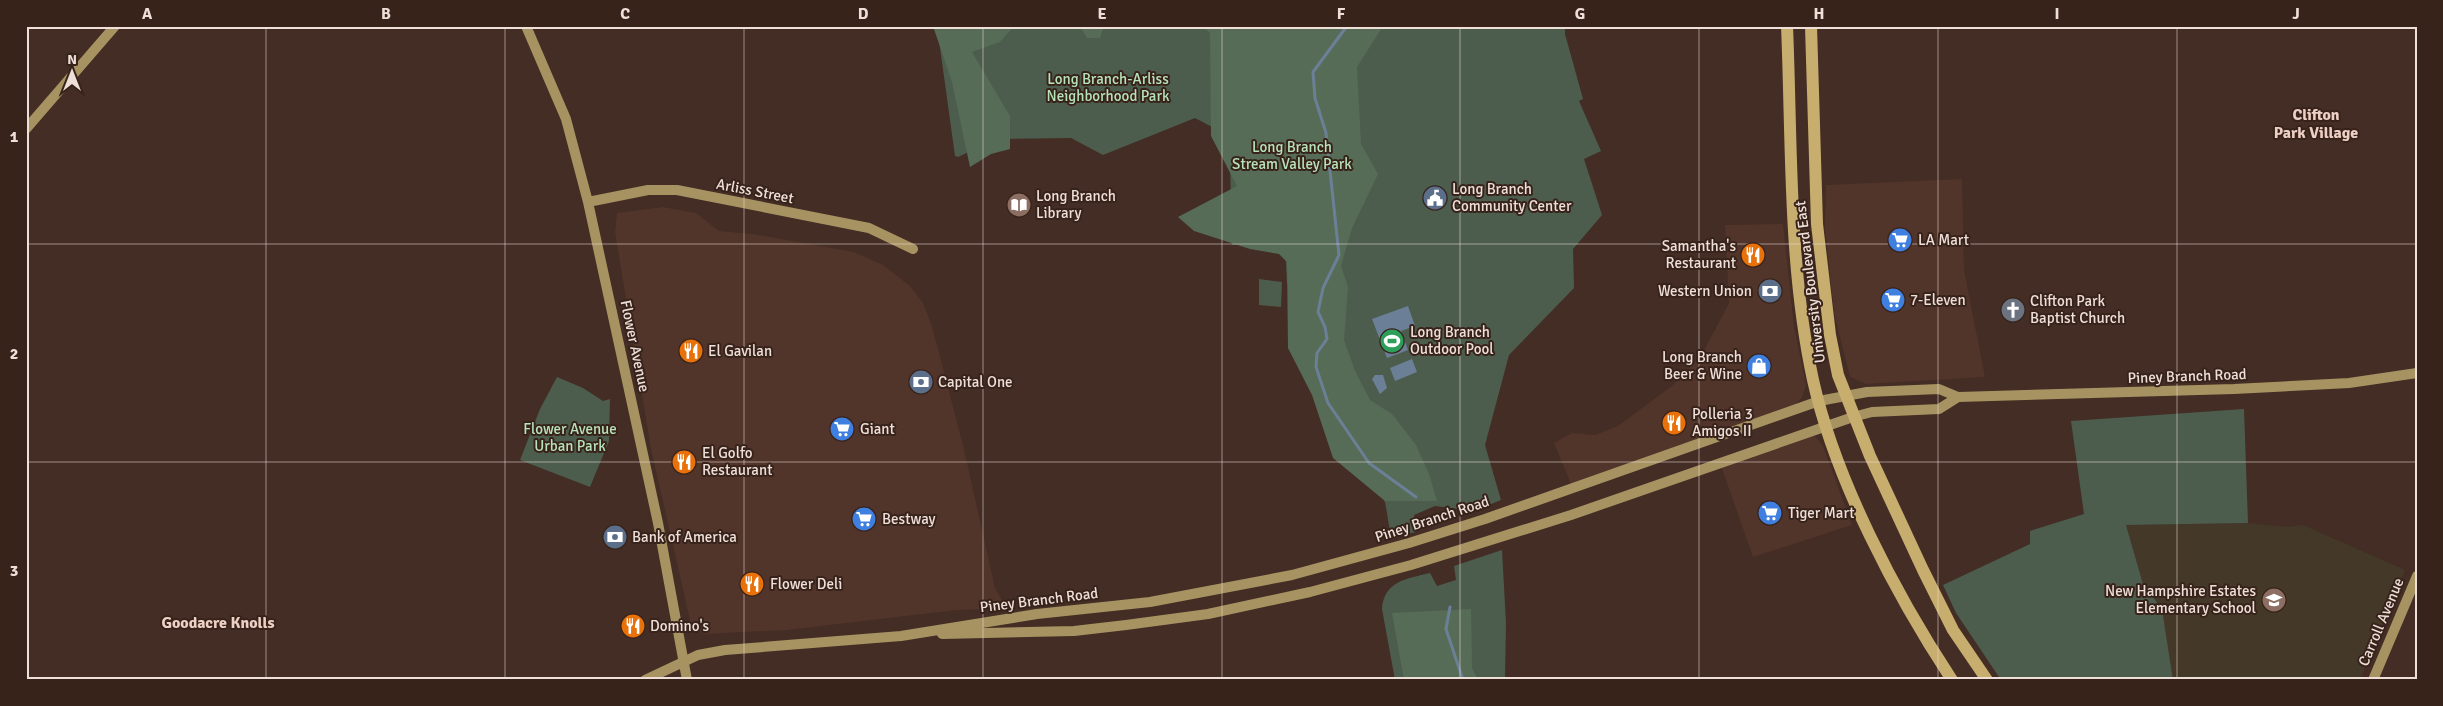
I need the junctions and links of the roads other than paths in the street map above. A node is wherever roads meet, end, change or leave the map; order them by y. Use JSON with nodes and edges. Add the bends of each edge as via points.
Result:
{"nodes":[{"id":1,"x":115,"y":26,"type":"edge"},
{"id":2,"x":526,"y":26,"type":"edge"},
{"id":3,"x":1787,"y":26,"type":"edge"},
{"id":4,"x":1811,"y":26,"type":"edge"},
{"id":5,"x":26,"y":129,"type":"edge"},
{"id":6,"x":588,"y":202,"type":"junction"},
{"id":7,"x":913,"y":249,"type":"dead end"},
{"id":8,"x":2417,"y":373,"type":"edge"},
{"id":9,"x":1845,"y":394,"type":"junction"},
{"id":10,"x":1958,"y":397,"type":"junction"},
{"id":11,"x":1819,"y":401,"type":"junction"},
{"id":12,"x":1853,"y":417,"type":"junction"},
{"id":13,"x":1826,"y":425,"type":"junction"},
{"id":14,"x":2417,"y":576,"type":"edge"},
{"id":15,"x":1037,"y":614,"type":"junction"},
{"id":16,"x":1040,"y":632,"type":"junction"},
{"id":17,"x":901,"y":636,"type":"junction"},
{"id":18,"x":683,"y":661,"type":"junction"},
{"id":19,"x":645,"y":680,"type":"edge"},
{"id":20,"x":687,"y":680,"type":"edge"},
{"id":21,"x":1952,"y":680,"type":"edge"},
{"id":22,"x":1987,"y":680,"type":"edge"},
{"id":23,"x":2373,"y":680,"type":"edge"}],
"edges":[{"from":1,"to":5,"type":"main road"},
{"from":2,"to":6,"type":"main road","name":"Flower Avenue","via":[[566,119]]},
{"from":3,"to":11,"type":"main road","name":"University Boulevard East","via":[[1790,152],[1799,292]]},
{"from":4,"to":9,"type":"main road","name":"University Boulevard East","via":[[1817,224],[1830,335]]},
{"from":6,"to":7,"type":"main road","name":"Arliss Street","via":[[648,190],[677,190],[868,228]]},
{"from":6,"to":18,"type":"main road","name":"Flower Avenue","via":[[658,523]]},
{"from":8,"to":10,"type":"main road","name":"Piney Branch Road","via":[[2349,383]]},
{"from":9,"to":10,"type":"main road","name":"Piney Branch Road","via":[[1939,389]]},
{"from":9,"to":11,"type":"main road","name":"Piney Branch Road"},
{"from":9,"to":12,"type":"main road","name":"University Boulevard East"},
{"from":10,"to":12,"type":"main road","name":"Piney Branch Road","via":[[1939,409],[1872,412]]},
{"from":11,"to":13,"type":"main road","name":"University Boulevard East"},
{"from":11,"to":15,"type":"main road","name":"Piney Branch Road","via":[[1484,519],[1353,560],[1203,593]]},
{"from":12,"to":13,"type":"main road","name":"Piney Branch Road"},
{"from":12,"to":22,"type":"main road","name":"University Boulevard East","via":[[1950,624]]},
{"from":13,"to":16,"type":"main road","name":"Piney Branch Road","via":[[1570,515],[1359,580],[1208,614],[1098,629]]},
{"from":13,"to":21,"type":"main road","name":"University Boulevard East","via":[[1859,509],[1898,589]]},
{"from":14,"to":23,"type":"main road","name":"Carroll Avenue"},
{"from":15,"to":16,"type":"main road"},
{"from":15,"to":17,"type":"main road","name":"Piney Branch Road"},
{"from":16,"to":17,"type":"main road","name":"Piney Branch Road"},
{"from":17,"to":18,"type":"main road","name":"Piney Branch Road","via":[[726,650]]},
{"from":18,"to":19,"type":"main road","name":"Piney Branch Road"},
{"from":18,"to":20,"type":"main road","name":"Flower Avenue"}]}
